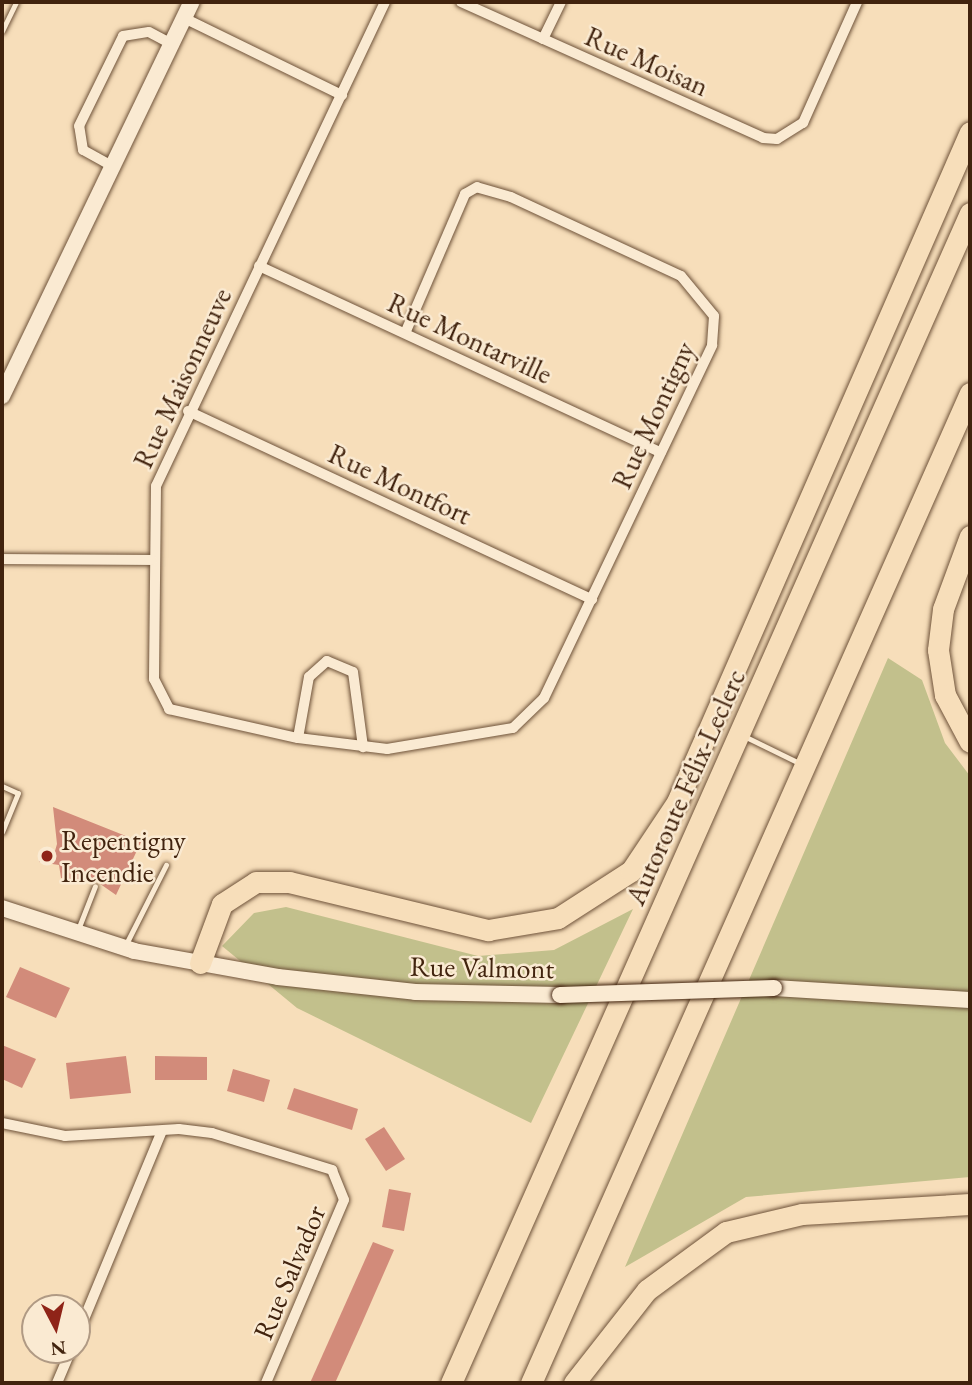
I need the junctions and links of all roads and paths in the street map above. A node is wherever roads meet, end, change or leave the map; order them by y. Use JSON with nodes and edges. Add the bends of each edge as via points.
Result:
{"nodes":[{"id":1,"x":16,"y":2,"type":"edge"},
{"id":2,"x":192,"y":2,"type":"edge"},
{"id":3,"x":385,"y":2,"type":"edge"},
{"id":4,"x":461,"y":2,"type":"edge"},
{"id":5,"x":561,"y":2,"type":"edge"},
{"id":6,"x":858,"y":2,"type":"edge"},
{"id":7,"x":184,"y":18,"type":"junction"},
{"id":8,"x":2,"y":31,"type":"edge"},
{"id":9,"x":543,"y":39,"type":"junction"},
{"id":10,"x":170,"y":43,"type":"junction"},
{"id":11,"x":342,"y":95,"type":"junction"},
{"id":12,"x":970,"y":132,"type":"edge"},
{"id":13,"x":112,"y":166,"type":"junction"},
{"id":14,"x":970,"y":213,"type":"edge"},
{"id":15,"x":259,"y":267,"type":"junction"},
{"id":16,"x":406,"y":331,"type":"junction"},
{"id":17,"x":970,"y":393,"type":"edge"},
{"id":18,"x":2,"y":396,"type":"edge"},
{"id":19,"x":188,"y":411,"type":"junction"},
{"id":20,"x":661,"y":453,"type":"junction"},
{"id":21,"x":970,"y":536,"type":"edge"},
{"id":22,"x":2,"y":559,"type":"edge"},
{"id":23,"x":152,"y":560,"type":"junction"},
{"id":24,"x":592,"y":599,"type":"junction"},
{"id":25,"x":544,"y":698,"type":"joint"},
{"id":26,"x":739,"y":733,"type":"junction"},
{"id":27,"x":298,"y":738,"type":"junction"},
{"id":28,"x":970,"y":742,"type":"edge"},
{"id":29,"x":363,"y":747,"type":"junction"},
{"id":30,"x":804,"y":765,"type":"junction"},
{"id":31,"x":2,"y":786,"type":"edge"},
{"id":32,"x":2,"y":832,"type":"edge"},
{"id":33,"x":166,"y":865,"type":"dead end"},
{"id":34,"x":95,"y":886,"type":"dead end"},
{"id":35,"x":2,"y":908,"type":"edge"},
{"id":36,"x":75,"y":935,"type":"junction"},
{"id":37,"x":124,"y":948,"type":"junction"},
{"id":38,"x":200,"y":963,"type":"junction"},
{"id":39,"x":970,"y":1000,"type":"edge"},
{"id":40,"x":4,"y":1128,"type":"edge"},
{"id":41,"x":162,"y":1131,"type":"junction"},
{"id":42,"x":970,"y":1204,"type":"edge"},
{"id":43,"x":91,"y":1302,"type":"edge"},
{"id":44,"x":65,"y":1364,"type":"edge"},
{"id":45,"x":57,"y":1383,"type":"edge"},
{"id":46,"x":266,"y":1383,"type":"edge"},
{"id":47,"x":451,"y":1383,"type":"edge"},
{"id":48,"x":531,"y":1383,"type":"edge"},
{"id":49,"x":573,"y":1383,"type":"edge"}],
"edges":[{"from":1,"to":8,"type":"lane"},
{"from":2,"to":7,"type":"street"},
{"from":3,"to":11,"type":"street","name":"Rue Maisonneuve"},
{"from":4,"to":9,"type":"street","name":"Rue Moisan"},
{"from":5,"to":9,"type":"street"},
{"from":6,"to":9,"type":"street","name":"Rue Moisan","via":[[803,123],[777,139]]},
{"from":7,"to":10,"type":"street"},
{"from":7,"to":11,"type":"street"},
{"from":10,"to":13,"type":"street"},
{"from":10,"to":13,"type":"street","via":[[141,31],[123,36],[79,126],[83,150]]},
{"from":11,"to":15,"type":"street","name":"Rue Maisonneuve"},
{"from":12,"to":38,"type":"highway","via":[[677,802],[631,871],[558,918],[488,930],[437,923],[289,883],[256,882],[217,911]]},
{"from":13,"to":18,"type":"street"},
{"from":14,"to":26,"type":"highway","name":"Autoroute Félix-Leclerc"},
{"from":15,"to":16,"type":"street","name":"Rue Montarville"},
{"from":15,"to":19,"type":"street","name":"Rue Maisonneuve"},
{"from":16,"to":20,"type":"street","name":"Rue Montarville"},
{"from":16,"to":20,"type":"street","name":"Rue Montigny","via":[[465,194],[477,187],[511,197],[681,276],[714,316],[712,345]]},
{"from":17,"to":30,"type":"highway"},
{"from":19,"to":23,"type":"street","name":"Rue Maisonneuve","via":[[156,486]]},
{"from":19,"to":24,"type":"street","name":"Rue Montfort"},
{"from":20,"to":24,"type":"street","name":"Rue Montigny"},
{"from":21,"to":28,"type":"highway","via":[[943,609],[938,650],[945,695]]},
{"from":22,"to":23,"type":"street"},
{"from":23,"to":27,"type":"street","name":"Rue Maisonneuve","via":[[154,679],[161,699],[187,715]]},
{"from":24,"to":25,"type":"street","name":"Rue Montigny"},
{"from":25,"to":29,"type":"street","name":"Rue Maisonneuve","via":[[530,719],[488,736]]},
{"from":26,"to":30,"type":"lane"},
{"from":26,"to":47,"type":"highway","name":"Autoroute Félix-Leclerc"},
{"from":27,"to":29,"type":"street","name":"Rue Maisonneuve"},
{"from":27,"to":29,"type":"street","via":[[309,677],[327,661],[353,672]]},
{"from":30,"to":48,"type":"highway"},
{"from":31,"to":32,"type":"lane","via":[[18,793]]},
{"from":33,"to":37,"type":"lane"},
{"from":34,"to":36,"type":"lane"},
{"from":35,"to":36,"type":"street","name":"Rue Valmont"},
{"from":36,"to":37,"type":"street","name":"Rue Valmont"},
{"from":37,"to":38,"type":"street","name":"Rue Valmont"},
{"from":38,"to":39,"type":"street","name":"Rue Valmont","bridge":true,"via":[[372,989],[560,995],[774,988]]},
{"from":40,"to":41,"type":"street","via":[[65,1136]]},
{"from":41,"to":43,"type":"street"},
{"from":41,"to":46,"type":"street","name":"Rue Salvador","via":[[251,1142],[314,1161],[338,1178],[344,1200]]},
{"from":42,"to":49,"type":"highway","via":[[802,1214],[726,1232],[647,1290]]},
{"from":44,"to":45,"type":"street"}]}
